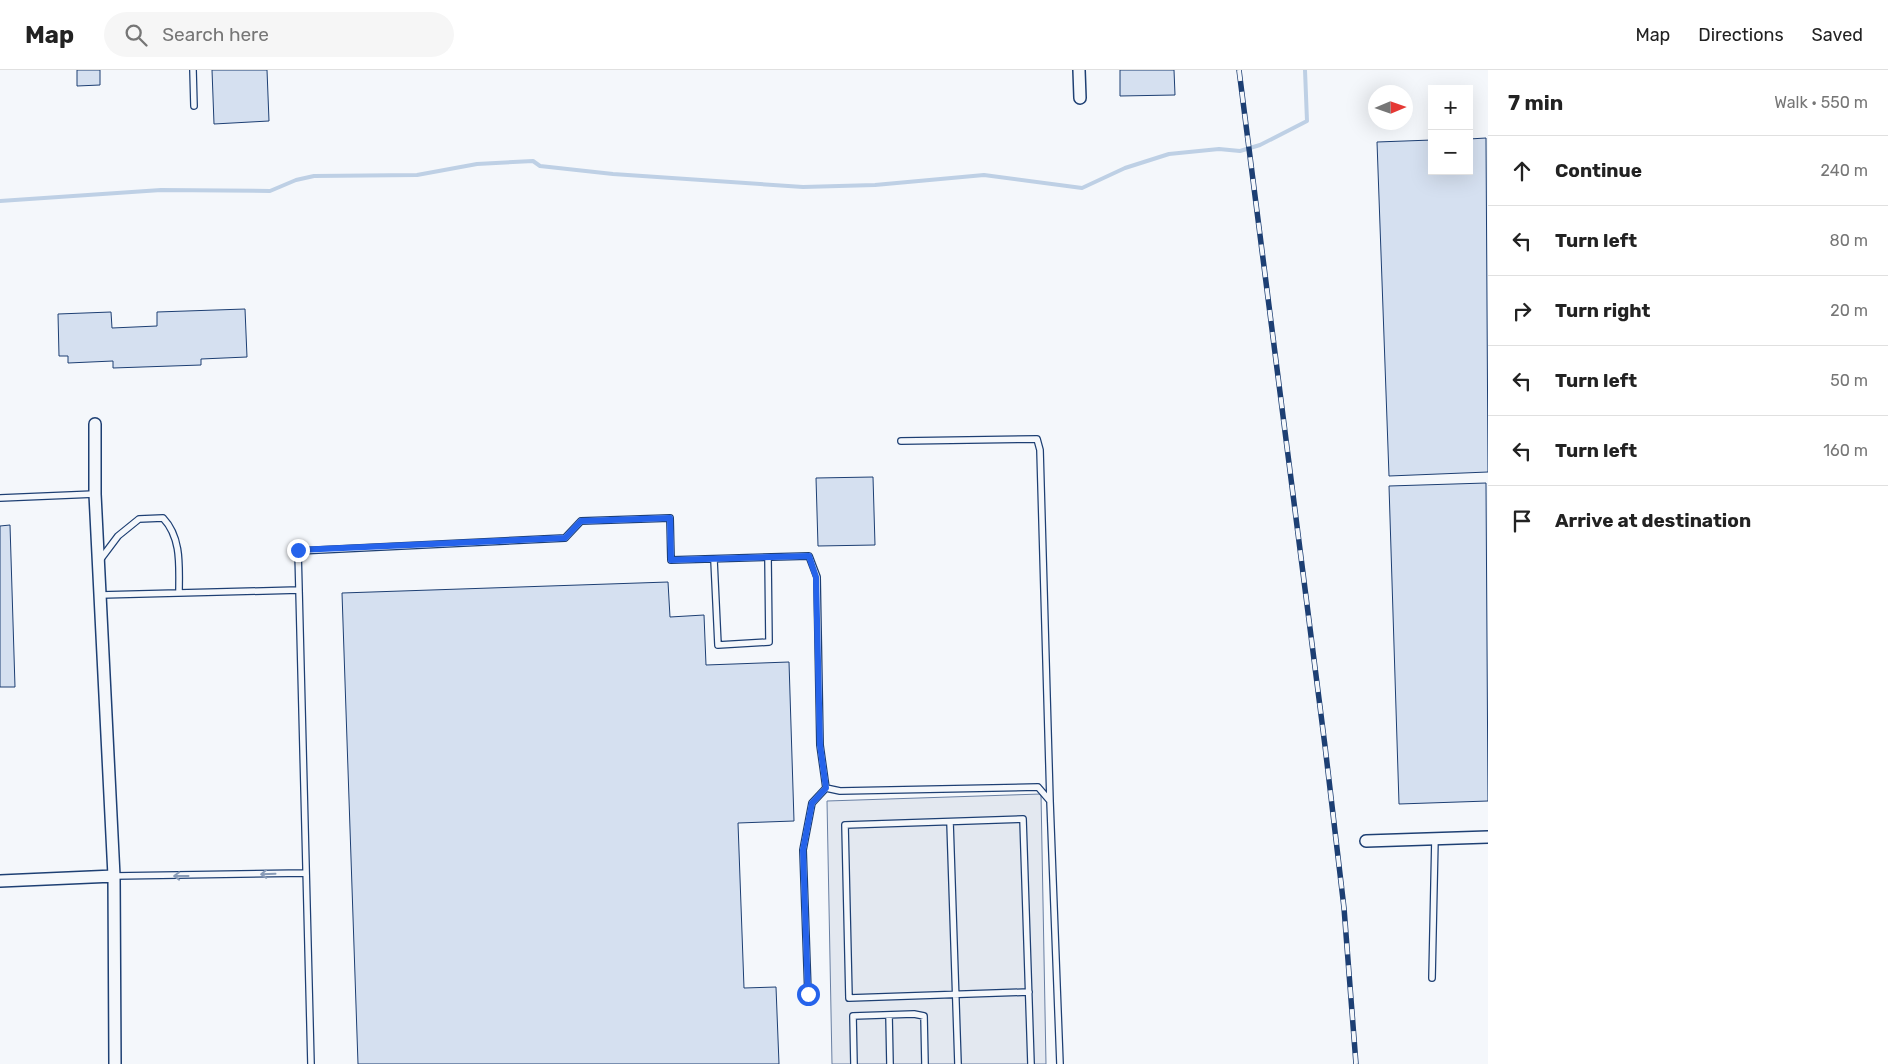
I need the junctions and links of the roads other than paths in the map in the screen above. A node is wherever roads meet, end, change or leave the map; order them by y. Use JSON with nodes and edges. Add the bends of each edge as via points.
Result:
{"nodes":[{"id":1,"x":193,"y":70,"type":"edge"},
{"id":2,"x":1079,"y":70,"type":"edge"},
{"id":3,"x":1080,"y":98,"type":"dead end"},
{"id":4,"x":194,"y":106,"type":"dead end"},
{"id":5,"x":95,"y":424,"type":"dead end"},
{"id":6,"x":901,"y":441,"type":"dead end"},
{"id":7,"x":95,"y":494,"type":"junction"},
{"id":8,"x":0,"y":498,"type":"edge"},
{"id":9,"x":768,"y":558,"type":"junction"},
{"id":10,"x":714,"y":560,"type":"junction"},
{"id":11,"x":98,"y":562,"type":"junction"},
{"id":12,"x":299,"y":590,"type":"junction"},
{"id":13,"x":179,"y":593,"type":"junction"},
{"id":14,"x":100,"y":595,"type":"junction"},
{"id":15,"x":826,"y":788,"type":"junction"},
{"id":16,"x":1050,"y":801,"type":"junction"},
{"id":17,"x":950,"y":822,"type":"junction"},
{"id":18,"x":1488,"y":836,"type":"edge"},
{"id":19,"x":1436,"y":838,"type":"junction"},
{"id":20,"x":1366,"y":841,"type":"dead end"},
{"id":21,"x":306,"y":873,"type":"junction"},
{"id":22,"x":114,"y":876,"type":"junction"},
{"id":23,"x":0,"y":881,"type":"edge"},
{"id":24,"x":1432,"y":978,"type":"dead end"},
{"id":25,"x":1029,"y":992,"type":"junction"},
{"id":26,"x":808,"y":994,"type":"dead end"},
{"id":27,"x":956,"y":994,"type":"junction"},
{"id":28,"x":889,"y":1015,"type":"junction"},
{"id":29,"x":115,"y":1064,"type":"edge"},
{"id":30,"x":311,"y":1064,"type":"edge"},
{"id":31,"x":854,"y":1064,"type":"edge"},
{"id":32,"x":890,"y":1064,"type":"edge"},
{"id":33,"x":925,"y":1064,"type":"edge"},
{"id":34,"x":958,"y":1064,"type":"edge"},
{"id":35,"x":1031,"y":1064,"type":"edge"},
{"id":36,"x":1060,"y":1064,"type":"edge"}],
"edges":[{"from":1,"to":4,"type":"lane"},
{"from":2,"to":3,"type":"street"},
{"from":5,"to":7,"type":"street"},
{"from":6,"to":16,"type":"lane","via":[[1037,439]]},
{"from":7,"to":8,"type":"lane"},
{"from":7,"to":11,"type":"street"},
{"from":9,"to":10,"type":"lane"},
{"from":9,"to":10,"type":"lane","via":[[769,642],[718,645]]},
{"from":9,"to":15,"type":"lane","via":[[809,556],[816,577],[820,745]]},
{"from":10,"to":12,"type":"lane","via":[[671,560],[670,518],[581,521],[565,538],[298,550]]},
{"from":11,"to":13,"type":"lane","via":[[118,536],[139,519],[163,518],[172,528],[178,551]]},
{"from":11,"to":14,"type":"street"},
{"from":12,"to":13,"type":"lane"},
{"from":12,"to":21,"type":"lane"},
{"from":13,"to":14,"type":"lane"},
{"from":14,"to":22,"type":"street"},
{"from":15,"to":16,"type":"lane","via":[[840,791],[1038,787]]},
{"from":15,"to":26,"type":"lane","via":[[812,803],[803,850]]},
{"from":16,"to":36,"type":"lane"},
{"from":17,"to":25,"type":"lane","via":[[1024,819]]},
{"from":17,"to":27,"type":"lane"},
{"from":17,"to":27,"type":"lane","via":[[845,825],[849,998]]},
{"from":18,"to":19,"type":"street"},
{"from":19,"to":20,"type":"street"},
{"from":19,"to":24,"type":"lane"},
{"from":21,"to":22,"type":"lane","one_way":true},
{"from":21,"to":30,"type":"lane"},
{"from":22,"to":23,"type":"street"},
{"from":22,"to":29,"type":"street"},
{"from":25,"to":27,"type":"lane"},
{"from":25,"to":35,"type":"lane"},
{"from":27,"to":34,"type":"lane"},
{"from":28,"to":31,"type":"lane","via":[[853,1016]]},
{"from":28,"to":32,"type":"lane"},
{"from":28,"to":33,"type":"lane","via":[[924,1016]]}]}
